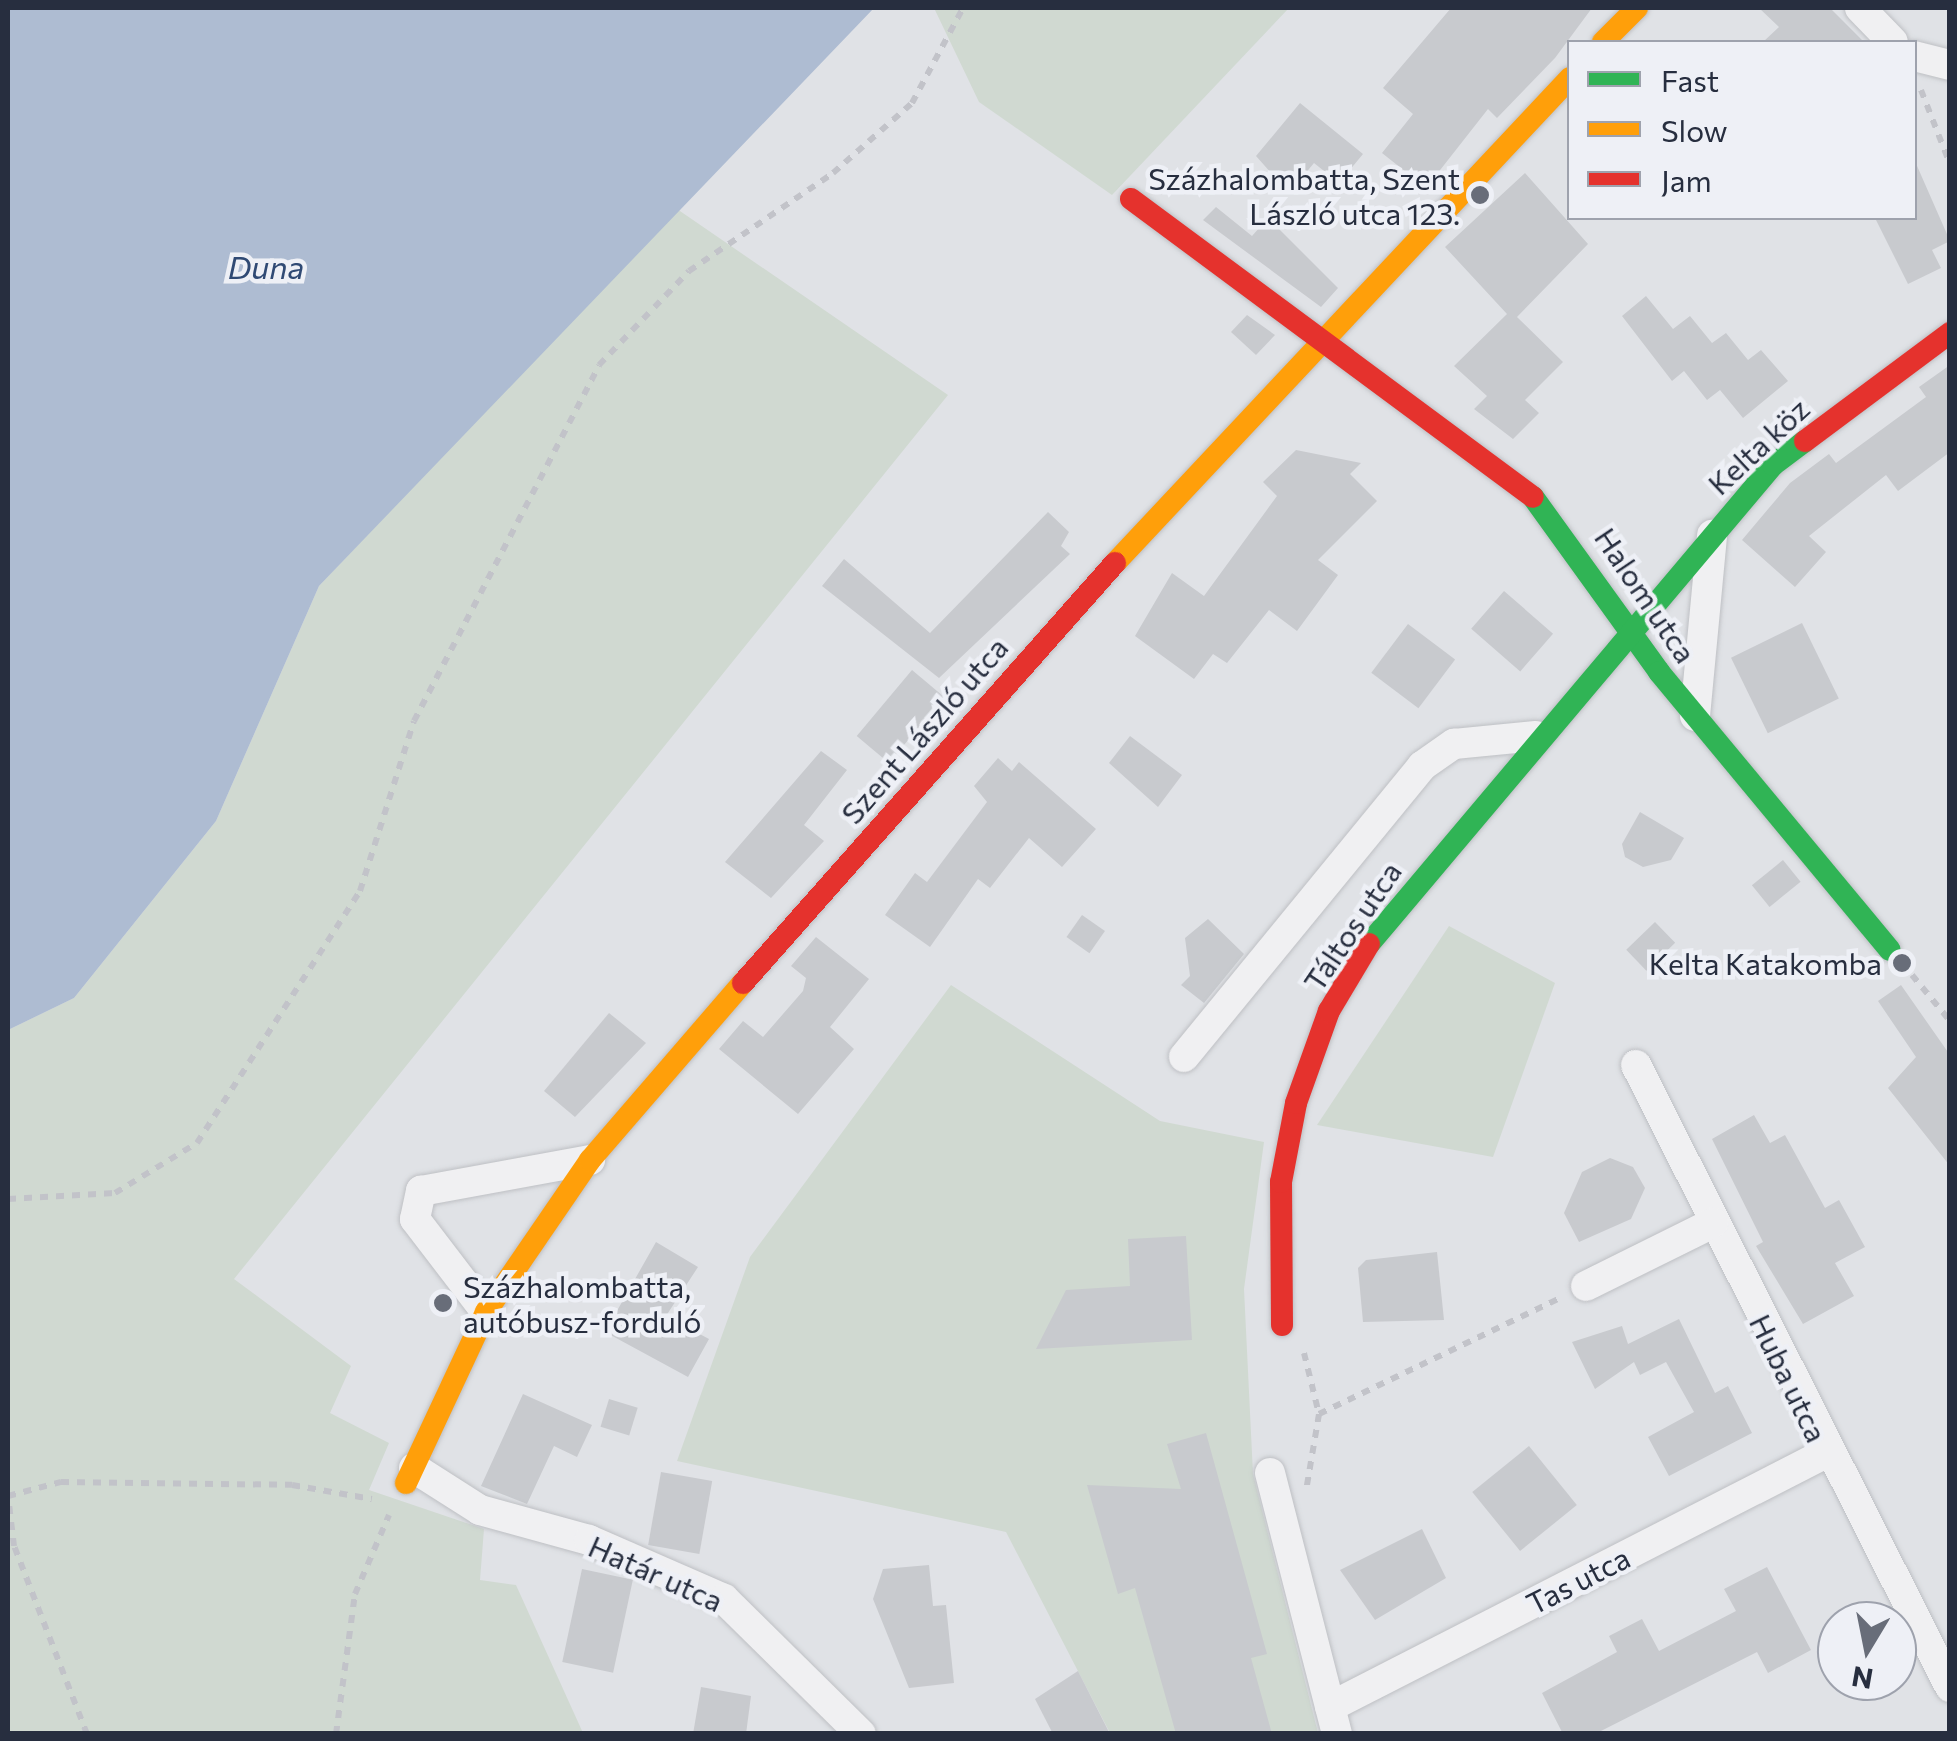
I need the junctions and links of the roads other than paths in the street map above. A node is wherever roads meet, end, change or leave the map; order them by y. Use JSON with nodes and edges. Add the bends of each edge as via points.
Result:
{"nodes":[{"id":1,"x":1637,"y":8,"type":"edge"},
{"id":2,"x":1860,"y":8,"type":"edge"},
{"id":3,"x":1606,"y":40,"type":"edge"},
{"id":4,"x":1891,"y":40,"type":"edge"},
{"id":5,"x":1917,"y":57,"type":"edge"},
{"id":6,"x":1950,"y":64,"type":"edge"},
{"id":7,"x":1567,"y":81,"type":"edge"},
{"id":8,"x":1131,"y":200,"type":"dead end"},
{"id":9,"x":1950,"y":333,"type":"edge"},
{"id":10,"x":1321,"y":334,"type":"junction"},
{"id":11,"x":1713,"y":532,"type":"junction"},
{"id":12,"x":1628,"y":626,"type":"junction"},
{"id":13,"x":1695,"y":716,"type":"junction"},
{"id":14,"x":1536,"y":736,"type":"junction"},
{"id":15,"x":1890,"y":950,"type":"road end"},
{"id":16,"x":1184,"y":1057,"type":"dead end"},
{"id":17,"x":1636,"y":1064,"type":"dead end"},
{"id":18,"x":590,"y":1160,"type":"junction"},
{"id":19,"x":1713,"y":1223,"type":"junction"},
{"id":20,"x":1586,"y":1286,"type":"road end"},
{"id":21,"x":486,"y":1312,"type":"junction"},
{"id":22,"x":1282,"y":1324,"type":"dead end"},
{"id":23,"x":1826,"y":1453,"type":"junction"},
{"id":24,"x":410,"y":1476,"type":"joint"},
{"id":25,"x":1273,"y":1486,"type":"road end"},
{"id":26,"x":1950,"y":1687,"type":"edge"},
{"id":27,"x":1334,"y":1720,"type":"edge"},
{"id":28,"x":862,"y":1734,"type":"edge"}],
"edges":[{"from":1,"to":3,"type":"street"},
{"from":2,"to":4,"type":"street"},
{"from":5,"to":6,"type":"street"},
{"from":7,"to":10,"type":"street","name":"Szent László utca"},
{"from":8,"to":10,"type":"street","name":"Halom utca"},
{"from":9,"to":11,"type":"street","name":"Kelta köz","via":[[1773,465]]},
{"from":10,"to":12,"type":"street","name":"Halom utca","via":[[1510,475],[1590,559]]},
{"from":10,"to":18,"type":"street","name":"Szent László utca","via":[[1006,679]]},
{"from":11,"to":12,"type":"street","name":"Kelta köz"},
{"from":11,"to":13,"type":"street"},
{"from":12,"to":13,"type":"street","name":"Halom utca"},
{"from":12,"to":14,"type":"street","name":"Táltos utca"},
{"from":13,"to":15,"type":"street","name":"Halom utca"},
{"from":14,"to":16,"type":"street","via":[[1454,744],[1422,766]]},
{"from":14,"to":22,"type":"street","name":"Táltos utca","via":[[1376,932],[1329,1011],[1296,1103],[1281,1182]]},
{"from":17,"to":19,"type":"street","name":"Huba utca"},
{"from":18,"to":21,"type":"street","name":"Szent László utca"},
{"from":18,"to":21,"type":"street","via":[[421,1192],[415,1219]]},
{"from":19,"to":20,"type":"street"},
{"from":19,"to":23,"type":"street","name":"Huba utca"},
{"from":21,"to":24,"type":"street","name":"Szent László utca"},
{"from":23,"to":26,"type":"street","name":"Huba utca"},
{"from":23,"to":27,"type":"street","name":"Tas utca"},
{"from":24,"to":28,"type":"street","name":"Határ utca","via":[[480,1510],[590,1540],[724,1599]]},
{"from":25,"to":27,"type":"street"}]}
